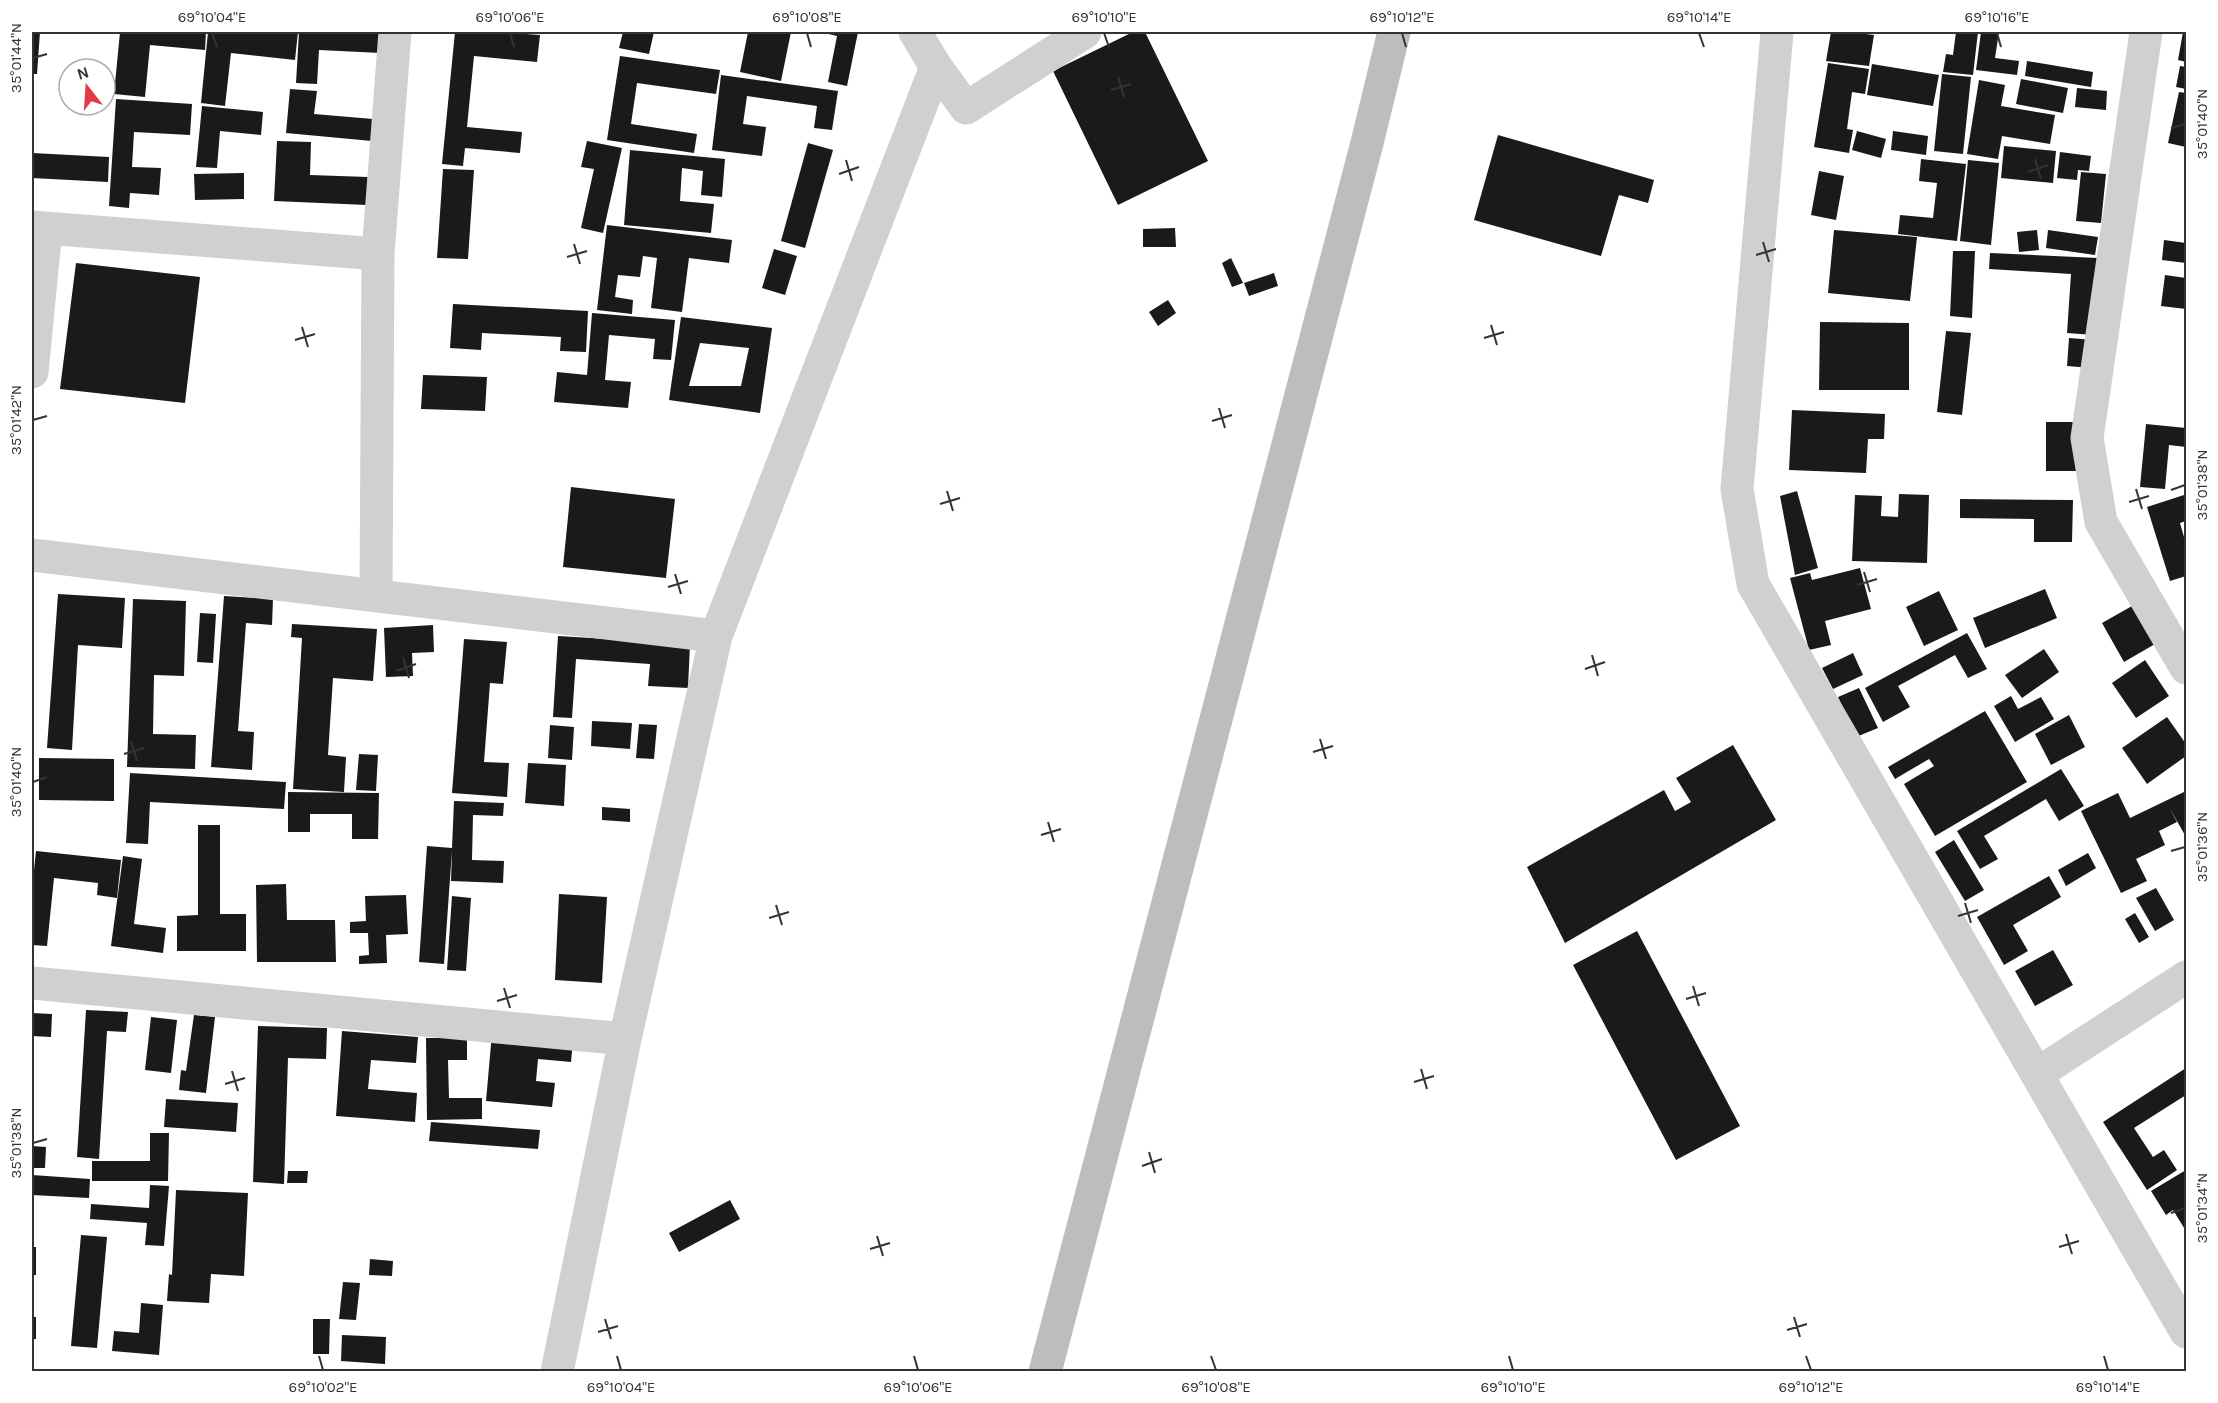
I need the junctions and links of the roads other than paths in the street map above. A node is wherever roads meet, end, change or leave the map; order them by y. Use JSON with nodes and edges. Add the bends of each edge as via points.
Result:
{"nodes":[{"id":1,"x":395,"y":32,"type":"edge"},
{"id":2,"x":915,"y":32,"type":"edge"},
{"id":3,"x":1085,"y":32,"type":"edge"},
{"id":4,"x":1394,"y":32,"type":"edge"},
{"id":5,"x":1777,"y":32,"type":"edge"},
{"id":6,"x":2146,"y":32,"type":"edge"},
{"id":7,"x":936,"y":67,"type":"junction"},
{"id":8,"x":39,"y":228,"type":"edge"},
{"id":9,"x":378,"y":254,"type":"junction"},
{"id":10,"x":32,"y":372,"type":"edge"},
{"id":11,"x":32,"y":555,"type":"edge"},
{"id":12,"x":376,"y":596,"type":"junction"},
{"id":13,"x":716,"y":636,"type":"junction"},
{"id":14,"x":2187,"y":668,"type":"edge"},
{"id":15,"x":2187,"y":977,"type":"edge"},
{"id":16,"x":32,"y":983,"type":"edge"},
{"id":17,"x":625,"y":1039,"type":"junction"},
{"id":18,"x":2037,"y":1074,"type":"junction"},
{"id":19,"x":2187,"y":1332,"type":"edge"},
{"id":20,"x":556,"y":1371,"type":"edge"},
{"id":21,"x":1045,"y":1371,"type":"edge"}],
"edges":[{"from":1,"to":9,"type":"street"},
{"from":2,"to":7,"type":"street"},
{"from":3,"to":7,"type":"street","via":[[966,108]]},
{"from":4,"to":21,"type":"main road"},
{"from":5,"to":18,"type":"street","via":[[1737,489],[1753,584]]},
{"from":6,"to":14,"type":"street","via":[[2087,438],[2101,522]]},
{"from":7,"to":13,"type":"street"},
{"from":8,"to":9,"type":"street"},
{"from":8,"to":10,"type":"street"},
{"from":9,"to":12,"type":"street"},
{"from":11,"to":12,"type":"street"},
{"from":12,"to":13,"type":"street"},
{"from":13,"to":17,"type":"street"},
{"from":15,"to":18,"type":"street"},
{"from":16,"to":17,"type":"street"},
{"from":17,"to":20,"type":"street"},
{"from":18,"to":19,"type":"street"}]}
